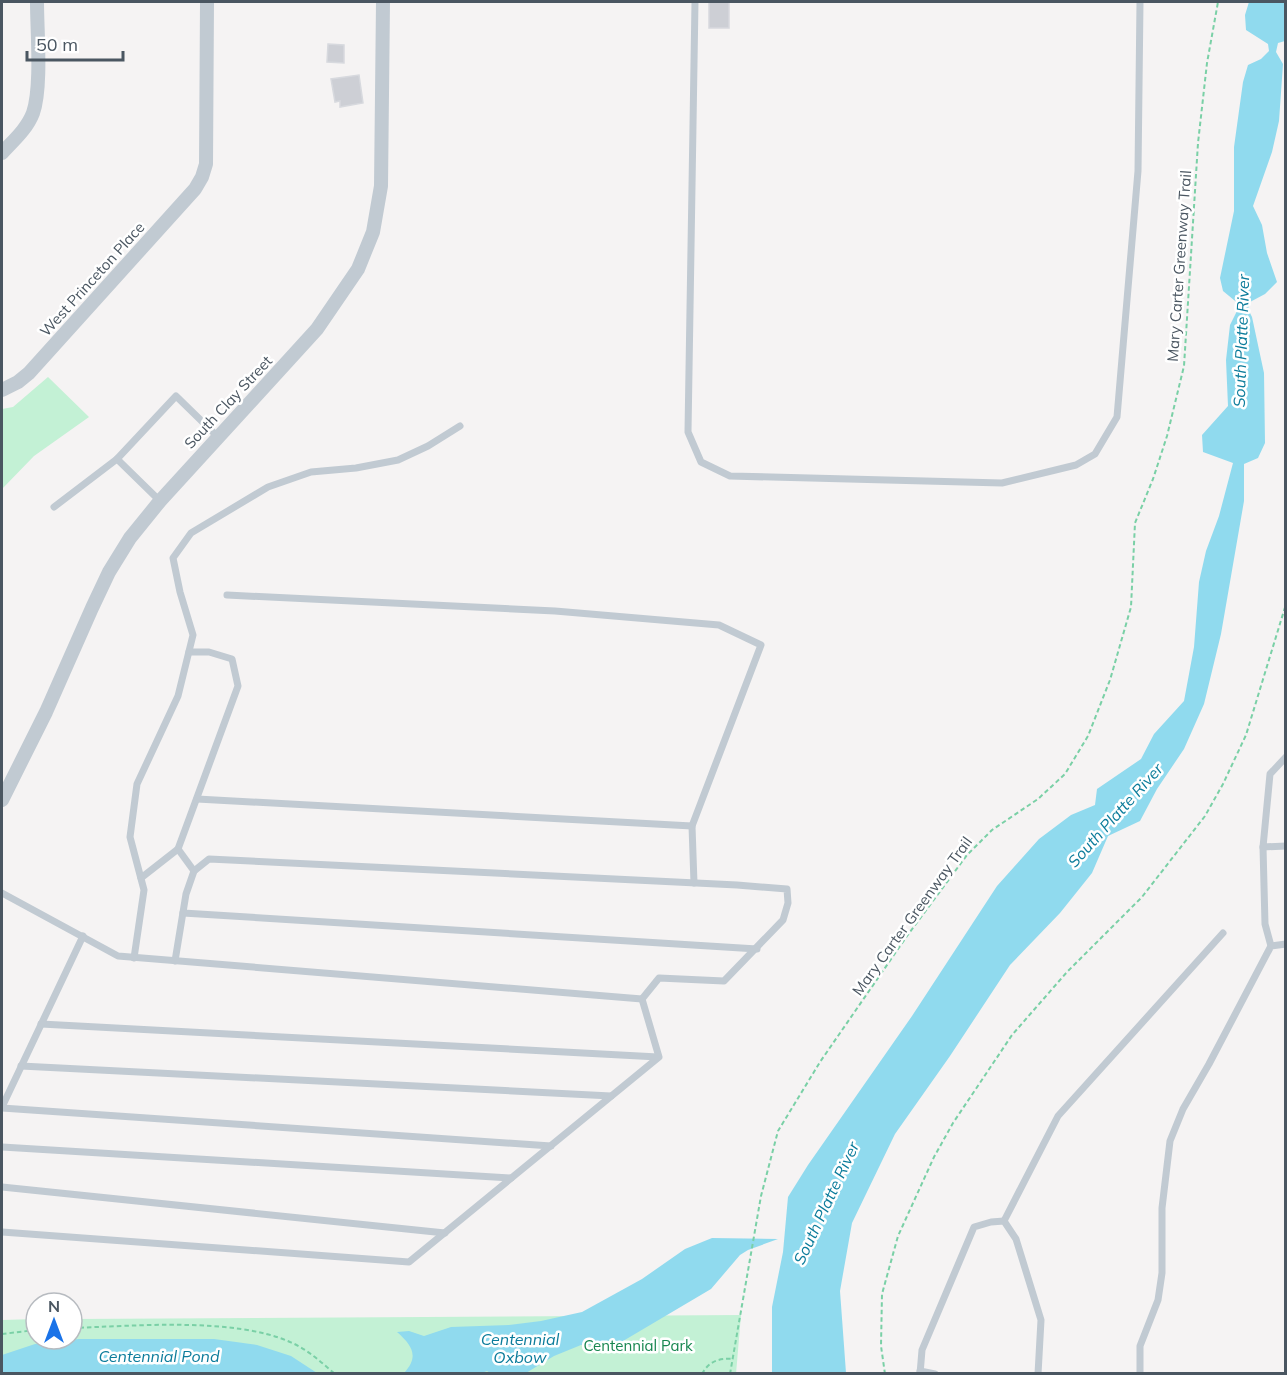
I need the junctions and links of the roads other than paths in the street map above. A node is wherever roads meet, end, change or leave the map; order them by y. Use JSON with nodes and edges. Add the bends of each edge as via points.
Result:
{"nodes":[{"id":1,"x":37,"y":2,"type":"edge"},
{"id":2,"x":207,"y":2,"type":"edge"},
{"id":3,"x":383,"y":2,"type":"edge"},
{"id":4,"x":695,"y":2,"type":"edge"},
{"id":5,"x":1140,"y":2,"type":"edge"},
{"id":6,"x":2,"y":153,"type":"edge"},
{"id":7,"x":2,"y":390,"type":"edge"},
{"id":8,"x":460,"y":426,"type":"dead end"},
{"id":9,"x":218,"y":437,"type":"junction"},
{"id":10,"x":117,"y":459,"type":"junction"},
{"id":11,"x":160,"y":501,"type":"junction"},
{"id":12,"x":54,"y":507,"type":"dead end"},
{"id":13,"x":227,"y":595,"type":"dead end"},
{"id":14,"x":189,"y":652,"type":"junction"},
{"id":15,"x":1286,"y":757,"type":"edge"},
{"id":16,"x":197,"y":799,"type":"junction"},
{"id":17,"x":2,"y":800,"type":"edge"},
{"id":18,"x":692,"y":826,"type":"junction"},
{"id":19,"x":1286,"y":846,"type":"edge"},
{"id":20,"x":1263,"y":847,"type":"junction"},
{"id":21,"x":178,"y":849,"type":"junction"},
{"id":22,"x":194,"y":871,"type":"junction"},
{"id":23,"x":141,"y":878,"type":"junction"},
{"id":24,"x":694,"y":883,"type":"junction"},
{"id":25,"x":2,"y":892,"type":"edge"},
{"id":26,"x":183,"y":913,"type":"junction"},
{"id":27,"x":1223,"y":933,"type":"dead end"},
{"id":28,"x":83,"y":936,"type":"junction"},
{"id":29,"x":1286,"y":944,"type":"edge"},
{"id":30,"x":1271,"y":946,"type":"junction"},
{"id":31,"x":757,"y":949,"type":"junction"},
{"id":32,"x":134,"y":958,"type":"junction"},
{"id":33,"x":175,"y":961,"type":"junction"},
{"id":34,"x":642,"y":999,"type":"junction"},
{"id":35,"x":41,"y":1024,"type":"junction"},
{"id":36,"x":659,"y":1057,"type":"junction"},
{"id":37,"x":21,"y":1066,"type":"junction"},
{"id":38,"x":612,"y":1096,"type":"junction"},
{"id":39,"x":2,"y":1107,"type":"edge"},
{"id":40,"x":551,"y":1146,"type":"junction"},
{"id":41,"x":2,"y":1147,"type":"edge"},
{"id":42,"x":511,"y":1178,"type":"junction"},
{"id":43,"x":2,"y":1187,"type":"edge"},
{"id":44,"x":1004,"y":1221,"type":"junction"},
{"id":45,"x":2,"y":1232,"type":"edge"},
{"id":46,"x":445,"y":1233,"type":"junction"},
{"id":47,"x":920,"y":1372,"type":"edge"},
{"id":48,"x":935,"y":1374,"type":"edge"},
{"id":49,"x":1038,"y":1374,"type":"edge"},
{"id":50,"x":1140,"y":1374,"type":"edge"}],
"edges":[{"from":1,"to":6,"type":"street","via":[[37,91],[33,113]]},
{"from":2,"to":7,"type":"street","name":"West Princeton Place","via":[[206,164],[200,181],[29,373]]},
{"from":3,"to":9,"type":"street","name":"South Clay Street","via":[[381,186],[366,253],[316,329]]},
{"from":4,"to":5,"type":"lane","via":[[688,432],[701,462],[730,476],[1002,483],[1076,465],[1095,454],[1117,417],[1138,171]]},
{"from":8,"to":14,"type":"lane","via":[[398,460],[311,472],[268,487],[191,532],[173,558],[193,635]]},
{"from":9,"to":10,"type":"lane","via":[[176,396]]},
{"from":9,"to":11,"type":"street","name":"South Clay Street"},
{"from":10,"to":11,"type":"lane"},
{"from":10,"to":12,"type":"lane"},
{"from":11,"to":17,"type":"street","name":"South Clay Street","via":[[109,572]]},
{"from":13,"to":18,"type":"lane","via":[[555,611],[719,625],[762,645]]},
{"from":14,"to":16,"type":"lane","via":[[209,652],[232,659],[238,686]]},
{"from":14,"to":23,"type":"lane","via":[[178,696],[137,784],[130,837]]},
{"from":15,"to":20,"type":"lane","via":[[1270,774]]},
{"from":16,"to":18,"type":"lane"},
{"from":16,"to":21,"type":"lane"},
{"from":18,"to":24,"type":"lane"},
{"from":19,"to":20,"type":"lane"},
{"from":20,"to":30,"type":"lane","via":[[1265,924]]},
{"from":21,"to":22,"type":"lane"},
{"from":21,"to":23,"type":"lane"},
{"from":22,"to":24,"type":"lane","via":[[209,859]]},
{"from":22,"to":26,"type":"lane"},
{"from":23,"to":32,"type":"lane","via":[[144,890]]},
{"from":24,"to":31,"type":"lane","via":[[787,890],[783,920]]},
{"from":25,"to":28,"type":"lane"},
{"from":26,"to":31,"type":"lane"},
{"from":26,"to":33,"type":"lane"},
{"from":27,"to":44,"type":"lane","via":[[1058,1116]]},
{"from":28,"to":32,"type":"lane","via":[[118,956]]},
{"from":28,"to":35,"type":"lane"},
{"from":29,"to":30,"type":"lane"},
{"from":30,"to":50,"type":"lane","via":[[1183,1109],[1170,1141],[1162,1208],[1162,1273],[1158,1300],[1140,1346]]},
{"from":31,"to":34,"type":"lane","via":[[724,981],[659,978]]},
{"from":32,"to":33,"type":"lane"},
{"from":33,"to":34,"type":"lane"},
{"from":34,"to":36,"type":"lane"},
{"from":35,"to":36,"type":"lane"},
{"from":35,"to":37,"type":"lane"},
{"from":36,"to":38,"type":"lane"},
{"from":37,"to":38,"type":"lane"},
{"from":37,"to":39,"type":"lane"},
{"from":38,"to":40,"type":"lane"},
{"from":39,"to":40,"type":"lane"},
{"from":40,"to":42,"type":"lane"},
{"from":41,"to":42,"type":"lane"},
{"from":42,"to":46,"type":"lane"},
{"from":43,"to":46,"type":"lane"},
{"from":44,"to":47,"type":"lane","via":[[974,1227],[922,1350]]},
{"from":44,"to":49,"type":"lane","via":[[1016,1239],[1041,1320]]},
{"from":45,"to":46,"type":"lane","via":[[409,1262]]},
{"from":47,"to":48,"type":"lane"}]}
